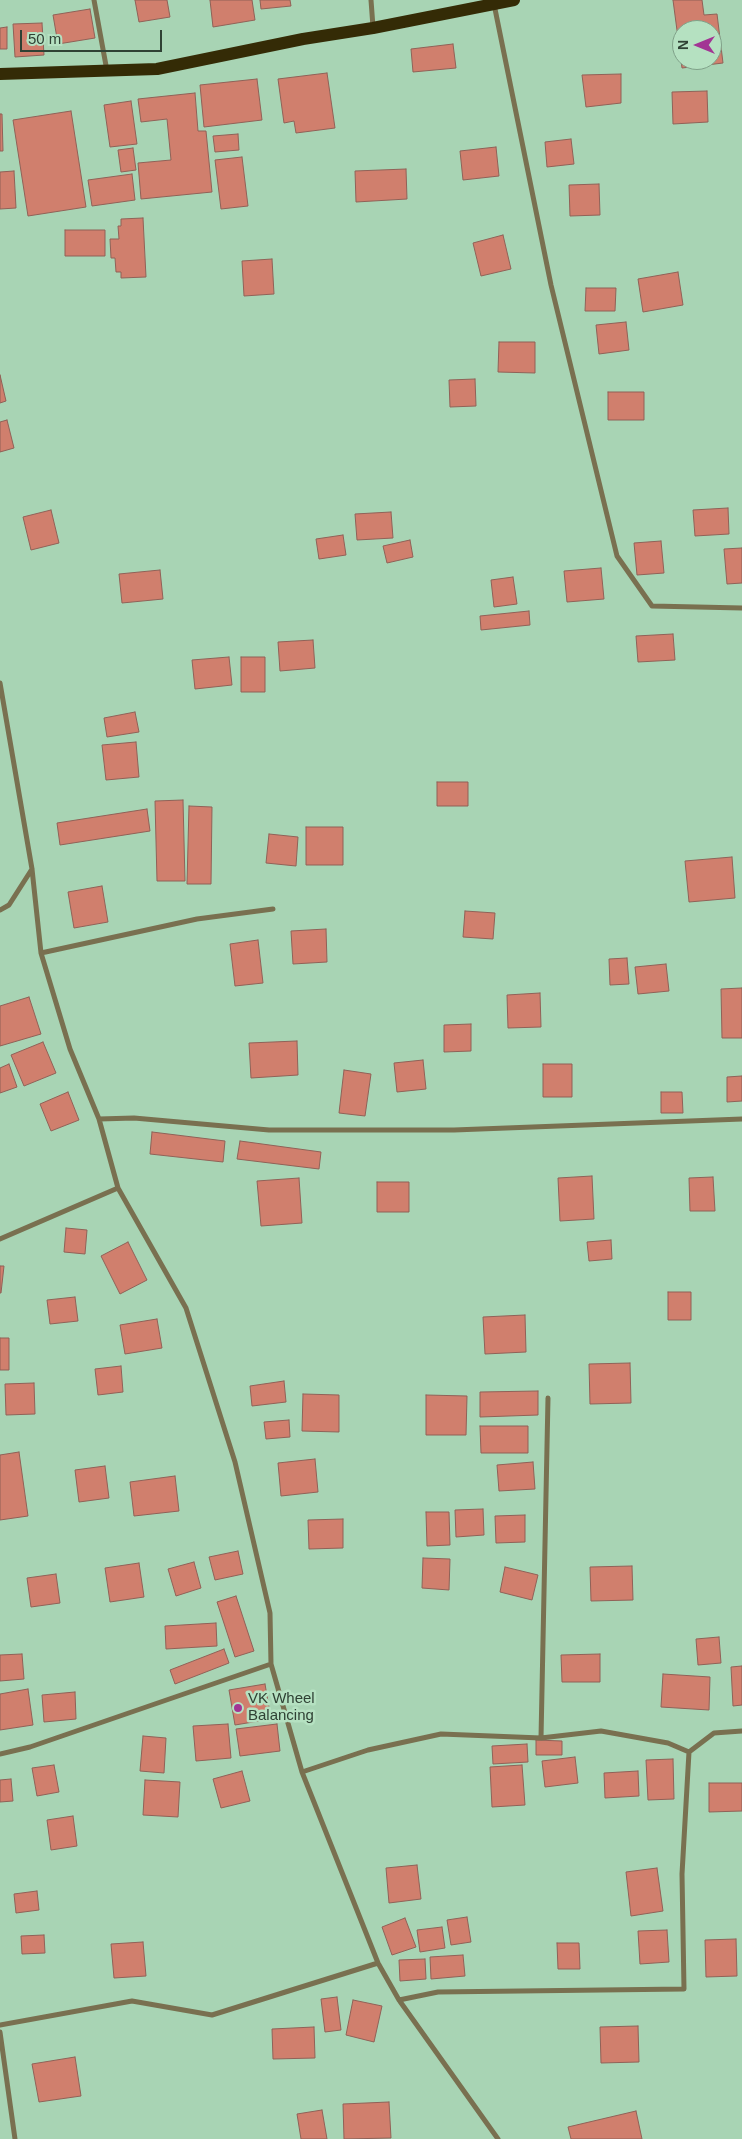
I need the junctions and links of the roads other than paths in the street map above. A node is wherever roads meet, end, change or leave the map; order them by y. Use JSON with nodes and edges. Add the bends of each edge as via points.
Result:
{"nodes":[{"id":1,"x":94,"y":0,"type":"edge"},
{"id":2,"x":371,"y":0,"type":"edge"},
{"id":3,"x":514,"y":0,"type":"edge"},
{"id":4,"x":494,"y":4,"type":"junction"},
{"id":5,"x":373,"y":28,"type":"junction"},
{"id":6,"x":107,"y":72,"type":"junction"},
{"id":7,"x":0,"y":74,"type":"edge"},
{"id":8,"x":742,"y":608,"type":"edge"},
{"id":9,"x":0,"y":683,"type":"edge"},
{"id":10,"x":32,"y":869,"type":"junction"},
{"id":11,"x":273,"y":909,"type":"dead end"},
{"id":12,"x":0,"y":910,"type":"edge"},
{"id":13,"x":40,"y":953,"type":"junction"},
{"id":14,"x":99,"y":1119,"type":"junction"},
{"id":15,"x":742,"y":1119,"type":"edge"},
{"id":16,"x":118,"y":1188,"type":"junction"},
{"id":17,"x":0,"y":1239,"type":"edge"},
{"id":18,"x":548,"y":1398,"type":"dead end"},
{"id":19,"x":271,"y":1664,"type":"junction"},
{"id":20,"x":742,"y":1731,"type":"edge"},
{"id":21,"x":541,"y":1738,"type":"junction"},
{"id":22,"x":688,"y":1752,"type":"junction"},
{"id":23,"x":0,"y":1754,"type":"edge"},
{"id":24,"x":302,"y":1772,"type":"junction"},
{"id":25,"x":378,"y":1963,"type":"junction"},
{"id":26,"x":399,"y":2000,"type":"junction"},
{"id":27,"x":0,"y":2025,"type":"edge"},
{"id":28,"x":0,"y":2032,"type":"edge"},
{"id":29,"x":15,"y":2139,"type":"edge"},
{"id":30,"x":498,"y":2139,"type":"edge"}],
"edges":[{"from":1,"to":6,"type":"street"},
{"from":2,"to":5,"type":"street"},
{"from":3,"to":4,"type":"main road"},
{"from":4,"to":5,"type":"main road"},
{"from":4,"to":8,"type":"street","via":[[551,285],[617,556],[652,606]]},
{"from":5,"to":6,"type":"main road","via":[[157,69]]},
{"from":6,"to":7,"type":"main road"},
{"from":9,"to":10,"type":"street"},
{"from":10,"to":12,"type":"street","via":[[9,905]]},
{"from":10,"to":13,"type":"street"},
{"from":11,"to":13,"type":"street","via":[[197,919]]},
{"from":13,"to":14,"type":"street","via":[[70,1049]]},
{"from":14,"to":15,"type":"street","via":[[134,1118],[269,1130],[454,1130]]},
{"from":14,"to":16,"type":"street"},
{"from":16,"to":17,"type":"street"},
{"from":16,"to":19,"type":"street","via":[[186,1308],[235,1462],[270,1613]]},
{"from":18,"to":21,"type":"street"},
{"from":19,"to":23,"type":"street","via":[[30,1748]]},
{"from":19,"to":24,"type":"street"},
{"from":20,"to":22,"type":"street","via":[[714,1733]]},
{"from":21,"to":22,"type":"street","via":[[601,1731],[668,1744]]},
{"from":21,"to":24,"type":"street","via":[[441,1734],[368,1750]]},
{"from":22,"to":26,"type":"street","via":[[682,1874],[684,1989],[438,1992]]},
{"from":24,"to":25,"type":"street"},
{"from":25,"to":26,"type":"street"},
{"from":25,"to":27,"type":"street","via":[[212,2014],[132,2001]]},
{"from":26,"to":30,"type":"street"},
{"from":28,"to":29,"type":"street"}]}
